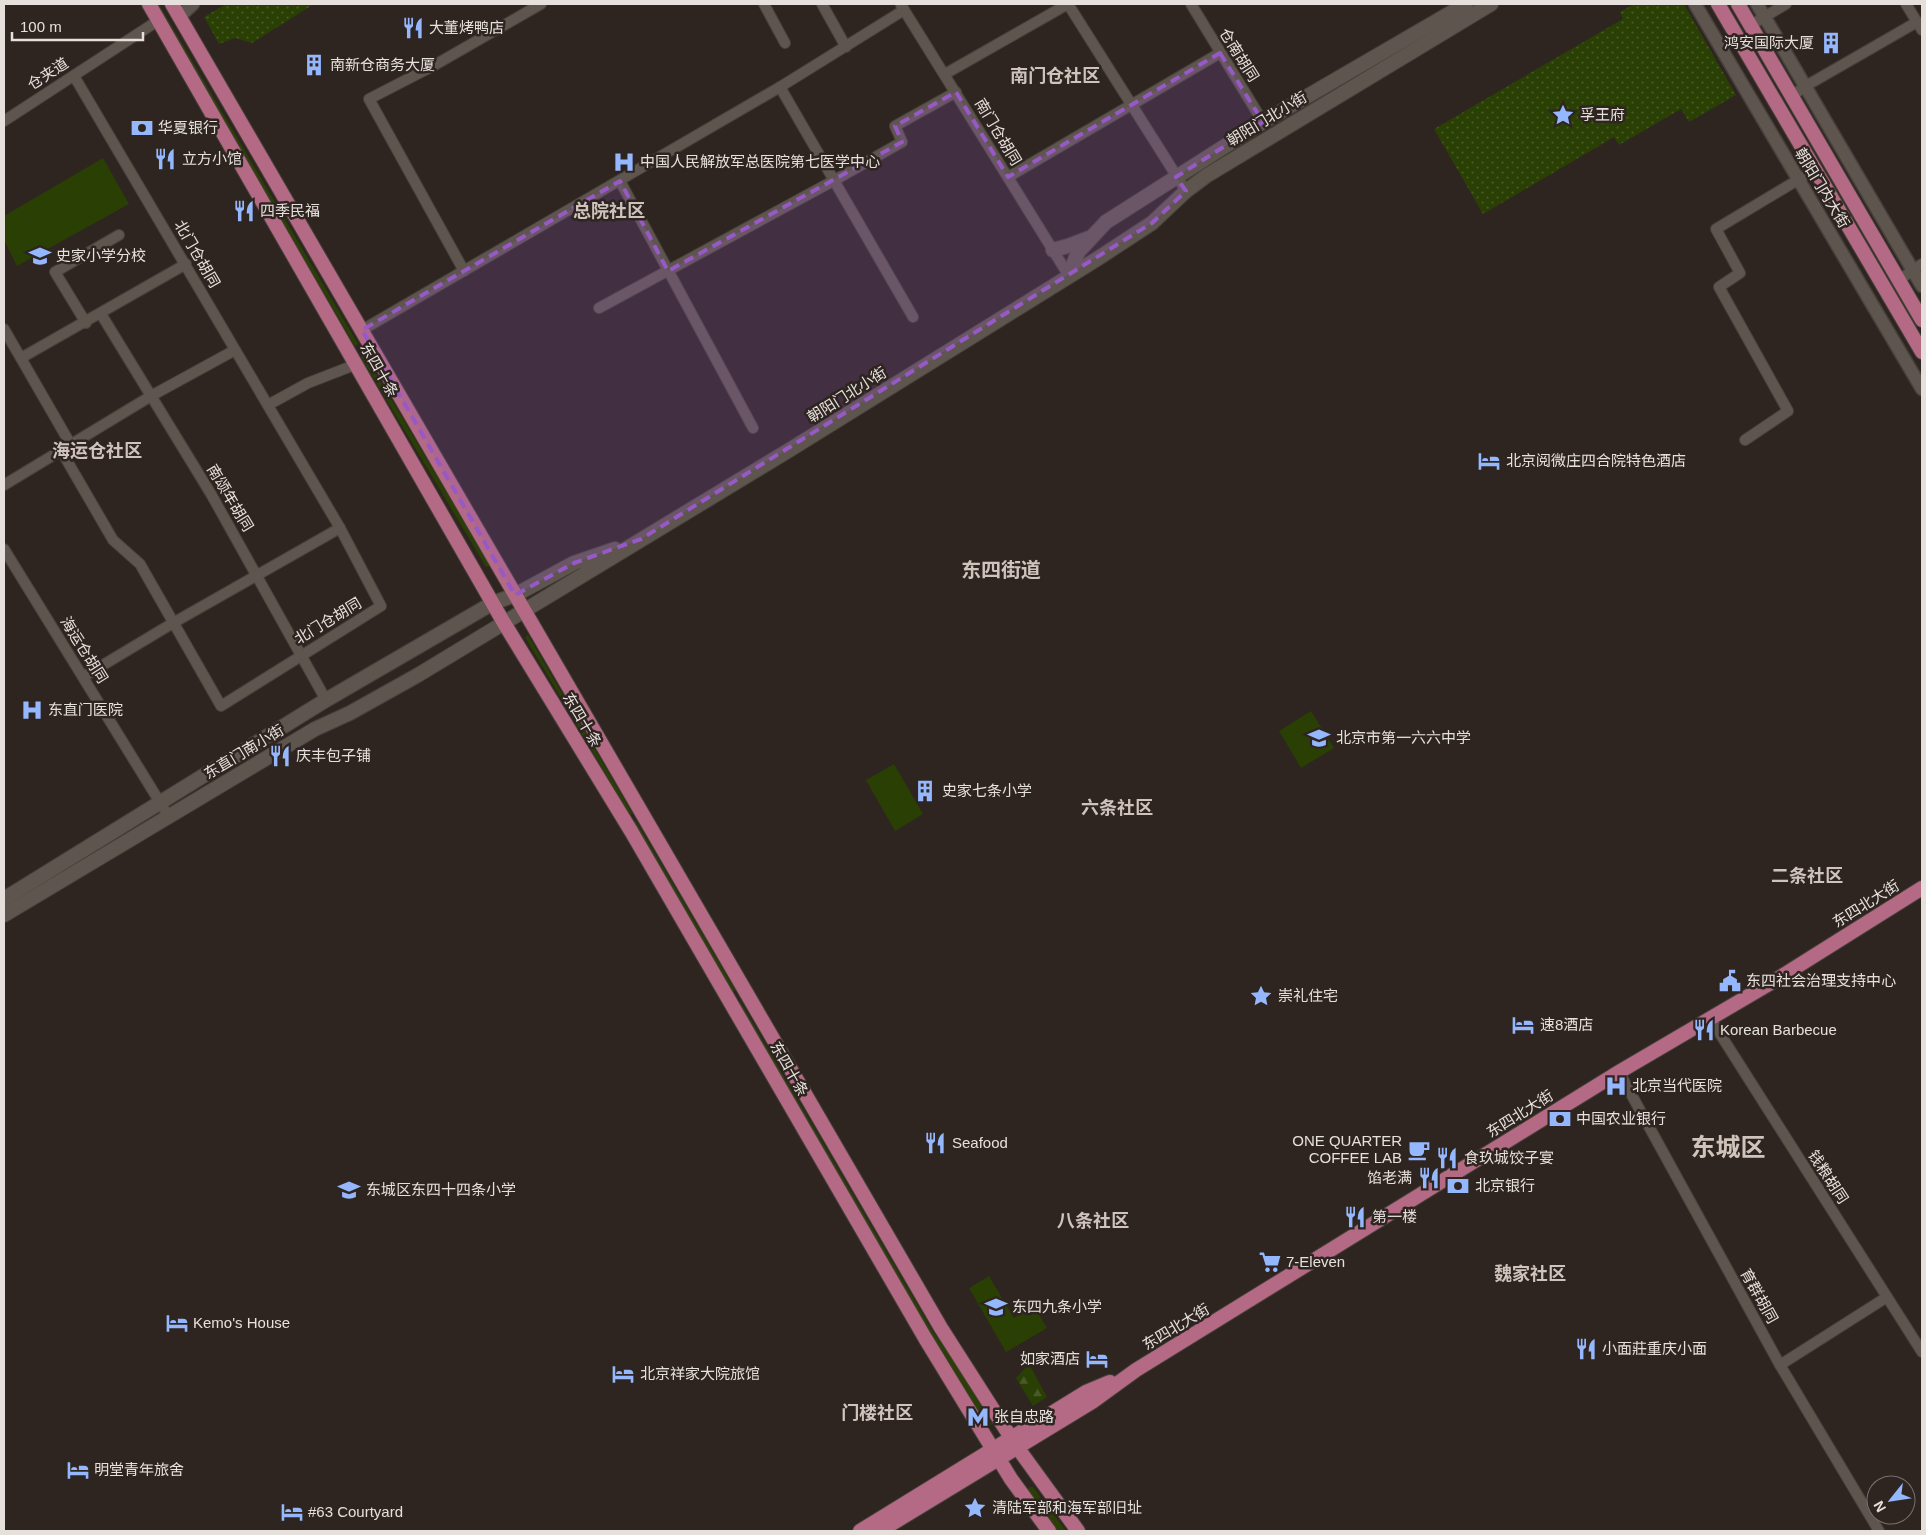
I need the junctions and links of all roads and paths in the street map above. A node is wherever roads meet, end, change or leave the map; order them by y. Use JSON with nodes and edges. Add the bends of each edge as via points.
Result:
{"nodes":[{"id":1,"x":149,"y":4,"type":"edge"},
{"id":2,"x":172,"y":4,"type":"edge"},
{"id":3,"x":193,"y":4,"type":"edge"},
{"id":4,"x":541,"y":4,"type":"edge"},
{"id":5,"x":764,"y":4,"type":"edge"},
{"id":6,"x":822,"y":4,"type":"edge"},
{"id":7,"x":1068,"y":4,"type":"edge"},
{"id":8,"x":1191,"y":4,"type":"edge"},
{"id":9,"x":1466,"y":4,"type":"edge"},
{"id":10,"x":1491,"y":4,"type":"edge"},
{"id":11,"x":1695,"y":4,"type":"edge"},
{"id":12,"x":1718,"y":4,"type":"edge"},
{"id":13,"x":1738,"y":4,"type":"edge"},
{"id":14,"x":1757,"y":4,"type":"edge"},
{"id":15,"x":1786,"y":4,"type":"edge"},
{"id":16,"x":1906,"y":4,"type":"edge"},
{"id":17,"x":902,"y":7,"type":"edge"},
{"id":18,"x":179,"y":17,"type":"junction"},
{"id":19,"x":1764,"y":17,"type":"junction"},
{"id":20,"x":159,"y":20,"type":"junction"},
{"id":21,"x":1751,"y":25,"type":"junction"},
{"id":22,"x":1920,"y":26,"type":"edge"},
{"id":23,"x":785,"y":43,"type":"dead end"},
{"id":24,"x":846,"y":47,"type":"junction"},
{"id":25,"x":1220,"y":53,"type":"junction"},
{"id":26,"x":945,"y":74,"type":"junction"},
{"id":27,"x":74,"y":76,"type":"junction"},
{"id":28,"x":780,"y":87,"type":"junction"},
{"id":29,"x":1804,"y":87,"type":"junction"},
{"id":30,"x":956,"y":92,"type":"junction"},
{"id":31,"x":1791,"y":97,"type":"junction"},
{"id":32,"x":1131,"y":104,"type":"junction"},
{"id":33,"x":4,"y":121,"type":"edge"},
{"id":34,"x":1263,"y":122,"type":"junction"},
{"id":35,"x":1816,"y":169,"type":"junction"},
{"id":36,"x":1008,"y":177,"type":"junction"},
{"id":37,"x":1176,"y":177,"type":"junction"},
{"id":38,"x":1798,"y":180,"type":"junction"},
{"id":39,"x":620,"y":181,"type":"junction"},
{"id":40,"x":833,"y":182,"type":"junction"},
{"id":41,"x":1186,"y":191,"type":"junction"},
{"id":42,"x":119,"y":235,"type":"dead end"},
{"id":43,"x":1090,"y":238,"type":"junction"},
{"id":44,"x":1053,"y":250,"type":"junction"},
{"id":45,"x":186,"y":264,"type":"junction"},
{"id":46,"x":1918,"y":267,"type":"edge"},
{"id":47,"x":464,"y":271,"type":"junction"},
{"id":48,"x":668,"y":271,"type":"junction"},
{"id":49,"x":1069,"y":276,"type":"junction"},
{"id":50,"x":1899,"y":280,"type":"junction"},
{"id":51,"x":1922,"y":286,"type":"edge"},
{"id":52,"x":599,"y":308,"type":"dead end"},
{"id":53,"x":101,"y":314,"type":"junction"},
{"id":54,"x":913,"y":317,"type":"dead end"},
{"id":55,"x":1922,"y":320,"type":"edge"},
{"id":56,"x":86,"y":323,"type":"junction"},
{"id":57,"x":4,"y":329,"type":"edge"},
{"id":58,"x":362,"y":330,"type":"junction"},
{"id":59,"x":235,"y":350,"type":"junction"},
{"id":60,"x":1922,"y":352,"type":"edge"},
{"id":61,"x":21,"y":358,"type":"junction"},
{"id":62,"x":357,"y":364,"type":"junction"},
{"id":63,"x":1922,"y":389,"type":"edge"},
{"id":64,"x":151,"y":396,"type":"junction"},
{"id":65,"x":268,"y":405,"type":"junction"},
{"id":66,"x":753,"y":428,"type":"dead end"},
{"id":67,"x":1744,"y":440,"type":"dead end"},
{"id":68,"x":71,"y":445,"type":"junction"},
{"id":69,"x":4,"y":485,"type":"edge"},
{"id":70,"x":340,"y":528,"type":"junction"},
{"id":71,"x":641,"y":539,"type":"junction"},
{"id":72,"x":4,"y":549,"type":"edge"},
{"id":73,"x":7,"y":560,"type":"edge"},
{"id":74,"x":258,"y":575,"type":"junction"},
{"id":75,"x":515,"y":595,"type":"junction"},
{"id":76,"x":493,"y":603,"type":"junction"},
{"id":77,"x":524,"y":611,"type":"junction"},
{"id":78,"x":172,"y":623,"type":"junction"},
{"id":79,"x":504,"y":623,"type":"junction"},
{"id":80,"x":302,"y":654,"type":"junction"},
{"id":81,"x":83,"y":676,"type":"junction"},
{"id":82,"x":326,"y":700,"type":"junction"},
{"id":83,"x":161,"y":803,"type":"junction"},
{"id":84,"x":169,"y":817,"type":"junction"},
{"id":85,"x":1922,"y":888,"type":"edge"},
{"id":86,"x":4,"y":898,"type":"edge"},
{"id":87,"x":4,"y":915,"type":"edge"},
{"id":88,"x":1710,"y":1018,"type":"junction"},
{"id":89,"x":1619,"y":1072,"type":"junction"},
{"id":90,"x":1887,"y":1297,"type":"junction"},
{"id":91,"x":1922,"y":1352,"type":"edge"},
{"id":92,"x":1780,"y":1366,"type":"junction"},
{"id":93,"x":1015,"y":1443,"type":"junction"},
{"id":94,"x":996,"y":1455,"type":"junction"},
{"id":95,"x":860,"y":1531,"type":"edge"},
{"id":96,"x":880,"y":1531,"type":"edge"},
{"id":97,"x":1049,"y":1531,"type":"edge"},
{"id":98,"x":1078,"y":1531,"type":"edge"},
{"id":99,"x":1878,"y":1531,"type":"edge"}],
"edges":[{"from":1,"to":20,"type":"main road","name":"东四十条"},
{"from":2,"to":18,"type":"main road","name":"东四十条"},
{"from":3,"to":18,"type":"street"},
{"from":4,"to":47,"type":"street","via":[[370,99]]},
{"from":5,"to":23,"type":"street"},
{"from":6,"to":24,"type":"street"},
{"from":7,"to":26,"type":"street"},
{"from":7,"to":32,"type":"street"},
{"from":8,"to":25,"type":"street","name":"仓南胡同"},
{"from":9,"to":34,"type":"main road","name":"朝阳门北小街"},
{"from":10,"to":41,"type":"main road","name":"朝阳门北小街","via":[[1272,135]]},
{"from":11,"to":38,"type":"street","name":"朝阳门内大街"},
{"from":12,"to":35,"type":"main road","name":"朝阳门内大街"},
{"from":13,"to":21,"type":"main road","name":"朝阳门内大街"},
{"from":14,"to":19,"type":"street"},
{"from":15,"to":19,"type":"street"},
{"from":16,"to":22,"type":"street"},
{"from":17,"to":24,"type":"street"},
{"from":17,"to":26,"type":"street","name":"南门仓胡同"},
{"from":18,"to":58,"type":"main road","name":"东四十条"},
{"from":19,"to":21,"type":"street"},
{"from":19,"to":29,"type":"street"},
{"from":20,"to":27,"type":"street","name":"仓夹道"},
{"from":20,"to":62,"type":"main road","name":"东四十条"},
{"from":21,"to":31,"type":"main road","name":"朝阳门内大街"},
{"from":22,"to":29,"type":"street"},
{"from":24,"to":28,"type":"street"},
{"from":25,"to":32,"type":"street"},
{"from":25,"to":34,"type":"street","name":"仓南胡同"},
{"from":26,"to":30,"type":"street","name":"南门仓胡同"},
{"from":27,"to":33,"type":"street","name":"仓夹道"},
{"from":27,"to":45,"type":"street","name":"北门仓胡同"},
{"from":28,"to":39,"type":"street"},
{"from":28,"to":40,"type":"street"},
{"from":29,"to":31,"type":"street"},
{"from":29,"to":46,"type":"street"},
{"from":30,"to":36,"type":"street","name":"南门仓胡同"},
{"from":30,"to":40,"type":"street","via":[[895,126],[902,142]]},
{"from":31,"to":50,"type":"main road","name":"朝阳门内大街"},
{"from":32,"to":36,"type":"street"},
{"from":32,"to":37,"type":"street"},
{"from":34,"to":37,"type":"main road","name":"朝阳门北小街"},
{"from":35,"to":38,"type":"street"},
{"from":35,"to":60,"type":"main road","name":"朝阳门内大街"},
{"from":36,"to":44,"type":"street","name":"南门仓胡同"},
{"from":37,"to":41,"type":"street"},
{"from":37,"to":43,"type":"main road","name":"朝阳门北小街","via":[[1106,222]]},
{"from":38,"to":63,"type":"street","name":"朝阳门内大街"},
{"from":38,"to":67,"type":"street","via":[[1716,229],[1740,273],[1718,288],[1788,411]]},
{"from":39,"to":47,"type":"street"},
{"from":39,"to":48,"type":"street"},
{"from":40,"to":48,"type":"street"},
{"from":40,"to":54,"type":"street"},
{"from":41,"to":49,"type":"main road","name":"朝阳门北小街","via":[[1152,223]]},
{"from":42,"to":56,"type":"street","via":[[55,272]]},
{"from":43,"to":44,"type":"main road"},
{"from":43,"to":49,"type":"main road","name":"朝阳门北小街","via":[[1078,252]]},
{"from":44,"to":49,"type":"street","name":"南门仓胡同"},
{"from":45,"to":53,"type":"street"},
{"from":45,"to":59,"type":"street","name":"北门仓胡同"},
{"from":46,"to":50,"type":"street"},
{"from":46,"to":51,"type":"street"},
{"from":47,"to":58,"type":"street"},
{"from":48,"to":52,"type":"street"},
{"from":48,"to":66,"type":"street"},
{"from":49,"to":71,"type":"main road","name":"朝阳门北小街"},
{"from":50,"to":55,"type":"main road","name":"朝阳门内大街"},
{"from":53,"to":56,"type":"street"},
{"from":53,"to":64,"type":"street","name":"南颂年胡同"},
{"from":56,"to":61,"type":"street"},
{"from":57,"to":61,"type":"street"},
{"from":58,"to":75,"type":"main road","name":"东四十条"},
{"from":59,"to":64,"type":"street"},
{"from":59,"to":65,"type":"street","name":"北门仓胡同"},
{"from":61,"to":68,"type":"street"},
{"from":62,"to":65,"type":"street"},
{"from":62,"to":76,"type":"main road","name":"东四十条"},
{"from":64,"to":68,"type":"street"},
{"from":64,"to":74,"type":"street","name":"南颂年胡同"},
{"from":65,"to":70,"type":"street","name":"北门仓胡同"},
{"from":68,"to":69,"type":"street"},
{"from":68,"to":78,"type":"street","name":"北门仓胡同","via":[[66,460],[113,540],[140,564]]},
{"from":70,"to":74,"type":"street"},
{"from":70,"to":80,"type":"street","name":"北门仓胡同","via":[[381,606]]},
{"from":71,"to":75,"type":"main road","name":"朝阳门北小街","via":[[574,563]]},
{"from":71,"to":77,"type":"main road","name":"朝阳门北小街"},
{"from":72,"to":73,"type":"street","name":"海运仓胡同"},
{"from":73,"to":81,"type":"street","name":"海运仓胡同"},
{"from":74,"to":78,"type":"street"},
{"from":74,"to":80,"type":"street","name":"南颂年胡同"},
{"from":75,"to":76,"type":"main road","name":"朝阳门北小街"},
{"from":75,"to":77,"type":"main road","name":"东四十条"},
{"from":76,"to":79,"type":"main road","name":"东四十条"},
{"from":76,"to":82,"type":"main road","name":"东直门南小街"},
{"from":77,"to":79,"type":"main road","name":"东直门南小街"},
{"from":77,"to":93,"type":"main road","name":"东四十条","via":[[941,1328]]},
{"from":78,"to":80,"type":"street","name":"北门仓胡同","via":[[221,706]]},
{"from":78,"to":81,"type":"street"},
{"from":79,"to":84,"type":"main road","name":"东直门南小街","via":[[350,713],[315,728]]},
{"from":79,"to":94,"type":"main road","name":"东四十条","via":[[631,831]]},
{"from":80,"to":82,"type":"street","name":"南颂年胡同"},
{"from":81,"to":83,"type":"street","name":"海运仓胡同"},
{"from":82,"to":83,"type":"main road","name":"东直门南小街"},
{"from":83,"to":84,"type":"street","name":"海运仓胡同"},
{"from":83,"to":86,"type":"main road","name":"东直门南小街"},
{"from":84,"to":87,"type":"main road","name":"东直门南小街"},
{"from":85,"to":88,"type":"main road","name":"东四北大街"},
{"from":88,"to":89,"type":"main road","name":"东四北大街"},
{"from":88,"to":90,"type":"street","name":"钱粮胡同"},
{"from":89,"to":92,"type":"street","name":"育群胡同"},
{"from":89,"to":93,"type":"main road","name":"东四北大街","via":[[1136,1370],[1092,1402]]},
{"from":90,"to":91,"type":"street","name":"钱粮胡同"},
{"from":90,"to":92,"type":"street"},
{"from":92,"to":99,"type":"street","name":"育群胡同"},
{"from":93,"to":94,"type":"main road","name":"东四北大街"},
{"from":93,"to":98,"type":"main road"},
{"from":94,"to":95,"type":"main road","name":"东四北大街"},
{"from":94,"to":96,"type":"main road","name":"东四北大街"},
{"from":94,"to":97,"type":"main road"}]}
